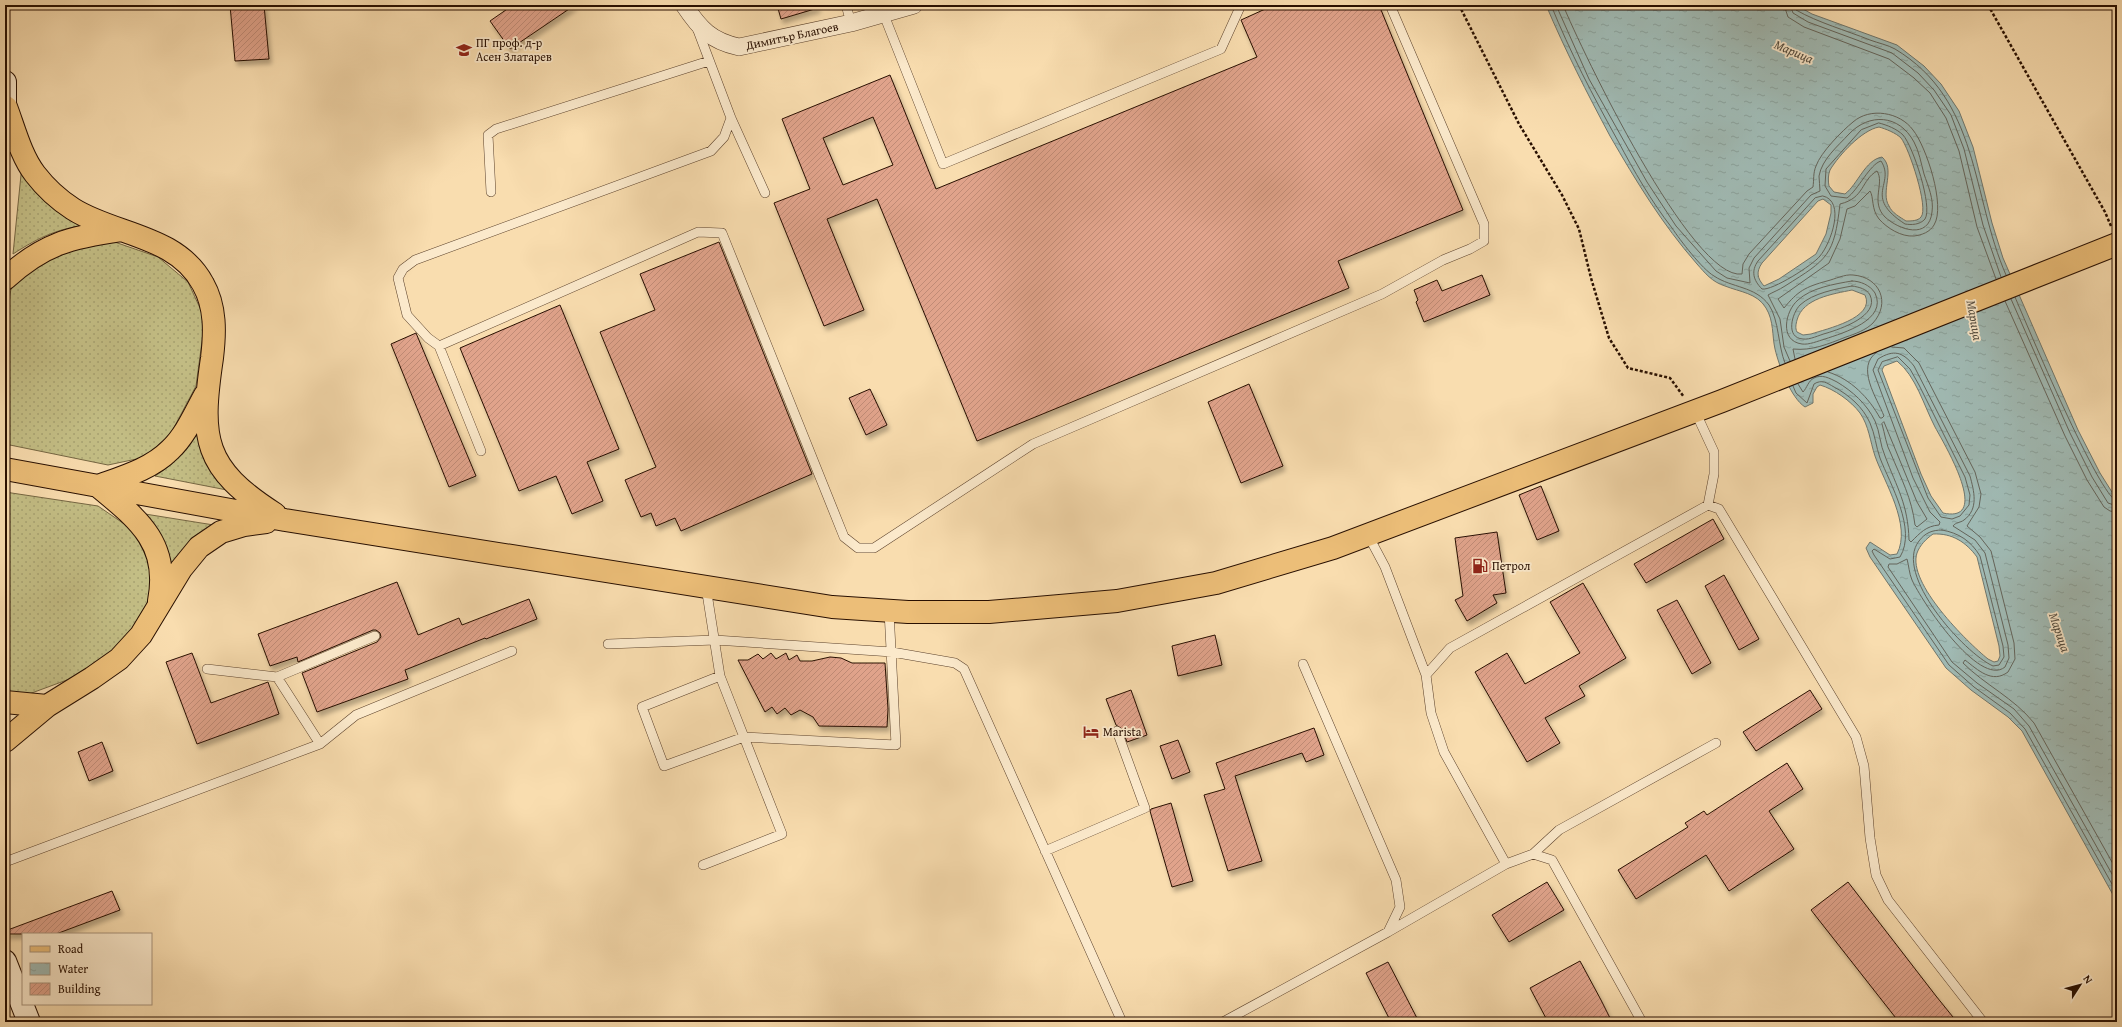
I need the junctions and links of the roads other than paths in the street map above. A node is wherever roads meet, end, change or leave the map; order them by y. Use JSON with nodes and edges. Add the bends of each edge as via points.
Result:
{"nodes":[{"id":1,"x":684,"y":5,"type":"edge"},
{"id":2,"x":846,"y":5,"type":"edge"},
{"id":3,"x":914,"y":5,"type":"edge"},
{"id":4,"x":1241,"y":5,"type":"edge"},
{"id":5,"x":1390,"y":5,"type":"edge"},
{"id":6,"x":884,"y":15,"type":"junction"},
{"id":7,"x":695,"y":22,"type":"junction"},
{"id":8,"x":851,"y":23,"type":"junction"},
{"id":9,"x":710,"y":60,"type":"junction"},
{"id":10,"x":6,"y":97,"type":"edge"},
{"id":11,"x":731,"y":118,"type":"junction"},
{"id":12,"x":5,"y":142,"type":"edge"},
{"id":13,"x":491,"y":192,"type":"dead end"},
{"id":14,"x":765,"y":194,"type":"dead end"},
{"id":15,"x":121,"y":230,"type":"junction"},
{"id":16,"x":2114,"y":235,"type":"edge"},
{"id":17,"x":5,"y":279,"type":"edge"},
{"id":18,"x":439,"y":346,"type":"junction"},
{"id":19,"x":207,"y":392,"type":"junction"},
{"id":20,"x":1695,"y":411,"type":"junction"},
{"id":21,"x":481,"y":451,"type":"dead end"},
{"id":22,"x":5,"y":469,"type":"edge"},
{"id":23,"x":98,"y":486,"type":"junction"},
{"id":24,"x":1708,"y":505,"type":"junction"},
{"id":25,"x":285,"y":520,"type":"junction"},
{"id":26,"x":1368,"y":535,"type":"junction"},
{"id":27,"x":706,"y":587,"type":"junction"},
{"id":28,"x":158,"y":606,"type":"junction"},
{"id":29,"x":890,"y":611,"type":"junction"},
{"id":30,"x":375,"y":636,"type":"dead end"},
{"id":31,"x":715,"y":640,"type":"junction"},
{"id":32,"x":608,"y":644,"type":"dead end"},
{"id":33,"x":512,"y":651,"type":"dead end"},
{"id":34,"x":892,"y":652,"type":"junction"},
{"id":35,"x":1303,"y":664,"type":"dead end"},
{"id":36,"x":207,"y":669,"type":"dead end"},
{"id":37,"x":720,"y":676,"type":"junction"},
{"id":38,"x":1426,"y":676,"type":"junction"},
{"id":39,"x":277,"y":677,"type":"junction"},
{"id":40,"x":5,"y":702,"type":"edge"},
{"id":41,"x":47,"y":706,"type":"junction"},
{"id":42,"x":1116,"y":731,"type":"dead end"},
{"id":43,"x":744,"y":737,"type":"junction"},
{"id":44,"x":5,"y":741,"type":"edge"},
{"id":45,"x":1716,"y":743,"type":"dead end"},
{"id":46,"x":320,"y":744,"type":"junction"},
{"id":47,"x":1045,"y":850,"type":"junction"},
{"id":48,"x":1533,"y":854,"type":"junction"},
{"id":49,"x":5,"y":862,"type":"edge"},
{"id":50,"x":1506,"y":864,"type":"junction"},
{"id":51,"x":703,"y":865,"type":"dead end"},
{"id":52,"x":1388,"y":932,"type":"junction"},
{"id":53,"x":5,"y":961,"type":"edge"},
{"id":54,"x":22,"y":1004,"type":"edge"},
{"id":55,"x":22,"y":1005,"type":"edge"},
{"id":56,"x":29,"y":1022,"type":"edge"},
{"id":57,"x":1122,"y":1022,"type":"edge"},
{"id":58,"x":1223,"y":1022,"type":"edge"},
{"id":59,"x":1642,"y":1022,"type":"edge"},
{"id":60,"x":1983,"y":1022,"type":"edge"}],
"edges":[{"from":1,"to":7,"type":"street","name":"Димитър Благоев"},
{"from":2,"to":8,"type":"lane"},
{"from":3,"to":6,"type":"street","name":"Димитър Благоев"},
{"from":4,"to":6,"type":"lane","via":[[1220,49],[943,164]]},
{"from":5,"to":18,"type":"lane","via":[[1484,224],[1484,241],[1443,260],[1382,294],[1033,444],[874,548],[858,548],[844,537],[722,233],[698,232]]},
{"from":6,"to":8,"type":"street","name":"Димитър Благоев"},
{"from":7,"to":8,"type":"street","name":"Димитър Благоев","via":[[708,35],[722,43],[739,47]]},
{"from":7,"to":9,"type":"lane"},
{"from":9,"to":11,"type":"lane"},
{"from":9,"to":13,"type":"lane","via":[[496,129],[488,135]]},
{"from":10,"to":12,"type":"street"},
{"from":10,"to":15,"type":"main road","via":[[22,147],[34,173],[73,209]]},
{"from":11,"to":14,"type":"lane"},
{"from":11,"to":18,"type":"lane","via":[[724,137],[711,151],[415,260],[403,269],[398,278],[407,315]]},
{"from":15,"to":17,"type":"main road","via":[[83,235],[63,241],[39,252]]},
{"from":15,"to":19,"type":"main road","via":[[152,240],[174,253],[203,283],[214,318],[214,342]]},
{"from":16,"to":20,"type":"main road"},
{"from":18,"to":21,"type":"lane"},
{"from":19,"to":23,"type":"main road","via":[[170,450],[143,468]]},
{"from":19,"to":25,"type":"main road","via":[[207,427],[217,461],[237,486]]},
{"from":20,"to":24,"type":"lane","via":[[1714,452],[1714,474]]},
{"from":20,"to":26,"type":"main road"},
{"from":22,"to":23,"type":"main road"},
{"from":23,"to":25,"type":"main road"},
{"from":23,"to":28,"type":"main road","via":[[132,514],[156,548],[162,570]]},
{"from":24,"to":38,"type":"lane","via":[[1450,648]]},
{"from":24,"to":60,"type":"lane","via":[[1719,509],[1856,737],[1864,766],[1876,875],[1888,900]]},
{"from":25,"to":27,"type":"main road"},
{"from":25,"to":28,"type":"main road","via":[[244,525],[221,532],[199,547]]},
{"from":26,"to":29,"type":"main road","via":[[1216,583],[1117,601],[989,612]]},
{"from":26,"to":38,"type":"lane","via":[[1386,567]]},
{"from":27,"to":29,"type":"main road","via":[[832,607]]},
{"from":27,"to":31,"type":"lane"},
{"from":28,"to":41,"type":"main road","via":[[141,635],[119,659]]},
{"from":29,"to":34,"type":"lane"},
{"from":30,"to":39,"type":"lane"},
{"from":31,"to":32,"type":"lane"},
{"from":31,"to":34,"type":"lane"},
{"from":31,"to":37,"type":"lane"},
{"from":33,"to":46,"type":"lane","via":[[356,715]]},
{"from":34,"to":43,"type":"lane","via":[[896,746]]},
{"from":34,"to":47,"type":"lane","via":[[955,663],[964,669]]},
{"from":35,"to":52,"type":"lane","via":[[1396,880],[1400,907]]},
{"from":36,"to":39,"type":"lane"},
{"from":37,"to":43,"type":"lane"},
{"from":37,"to":43,"type":"lane","via":[[642,707],[664,766]]},
{"from":38,"to":50,"type":"lane","via":[[1431,713],[1444,752]]},
{"from":39,"to":46,"type":"lane"},
{"from":40,"to":41,"type":"main road"},
{"from":41,"to":44,"type":"main road"},
{"from":42,"to":47,"type":"lane","via":[[1145,808]]},
{"from":43,"to":51,"type":"lane","via":[[782,834]]},
{"from":45,"to":48,"type":"lane","via":[[1559,830]]},
{"from":46,"to":49,"type":"lane"},
{"from":47,"to":57,"type":"lane"},
{"from":48,"to":50,"type":"lane"},
{"from":48,"to":59,"type":"lane","via":[[1552,860]]},
{"from":50,"to":52,"type":"lane"},
{"from":52,"to":58,"type":"lane"},
{"from":53,"to":54,"type":"street"},
{"from":55,"to":56,"type":"street"}]}
